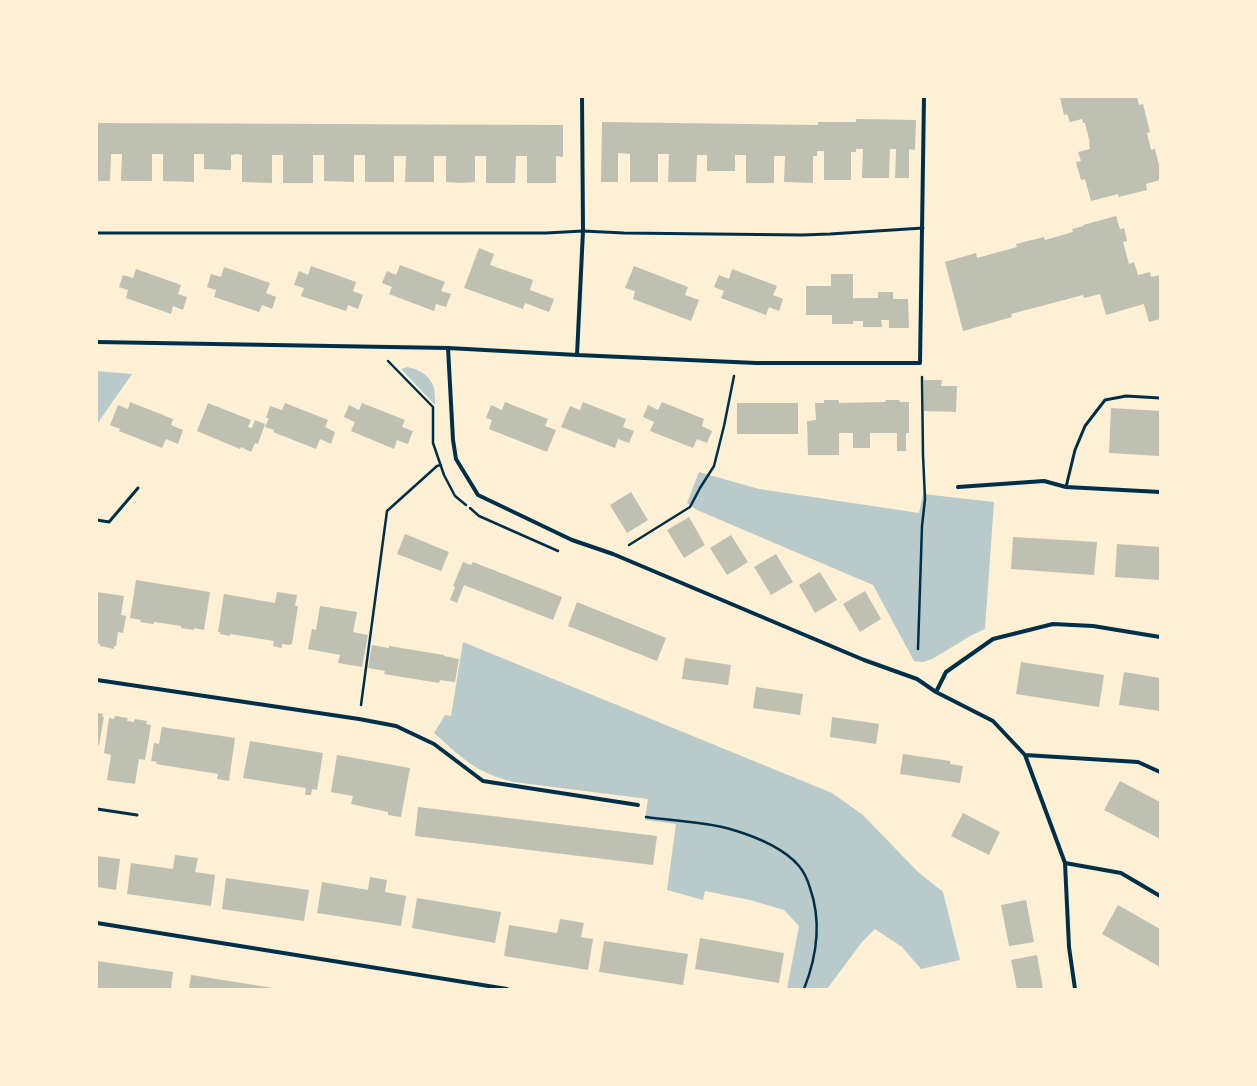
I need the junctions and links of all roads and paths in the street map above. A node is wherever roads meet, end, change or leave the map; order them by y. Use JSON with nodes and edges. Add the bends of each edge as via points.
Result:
{"nodes":[{"id":1,"x":582,"y":97,"type":"edge"},
{"id":2,"x":924,"y":97,"type":"edge"},
{"id":3,"x":923,"y":228,"type":"junction"},
{"id":4,"x":583,"y":231,"type":"junction"},
{"id":5,"x":97,"y":233,"type":"edge"},
{"id":6,"x":97,"y":342,"type":"edge"},
{"id":7,"x":448,"y":348,"type":"junction"},
{"id":8,"x":577,"y":355,"type":"junction"},
{"id":9,"x":735,"y":362,"type":"junction"},
{"id":10,"x":920,"y":363,"type":"junction"},
{"id":11,"x":1160,"y":398,"type":"edge"},
{"id":12,"x":441,"y":465,"type":"dead end"},
{"id":13,"x":958,"y":487,"type":"dead end"},
{"id":14,"x":1066,"y":487,"type":"junction"},
{"id":15,"x":138,"y":488,"type":"dead end"},
{"id":16,"x":1160,"y":492,"type":"edge"},
{"id":17,"x":97,"y":520,"type":"edge"},
{"id":18,"x":613,"y":554,"type":"junction"},
{"id":19,"x":1160,"y":637,"type":"edge"},
{"id":20,"x":918,"y":648,"type":"dead end"},
{"id":21,"x":97,"y":680,"type":"edge"},
{"id":22,"x":936,"y":692,"type":"junction"},
{"id":23,"x":359,"y":720,"type":"junction"},
{"id":24,"x":1025,"y":755,"type":"junction"},
{"id":25,"x":1160,"y":772,"type":"edge"},
{"id":26,"x":638,"y":805,"type":"joint"},
{"id":27,"x":97,"y":809,"type":"edge"},
{"id":28,"x":137,"y":815,"type":"dead end"},
{"id":29,"x":1066,"y":863,"type":"junction"},
{"id":30,"x":1160,"y":896,"type":"edge"},
{"id":31,"x":97,"y":923,"type":"edge"},
{"id":32,"x":507,"y":989,"type":"edge"},
{"id":33,"x":804,"y":989,"type":"edge"},
{"id":34,"x":1075,"y":989,"type":"edge"}],
"edges":[{"from":1,"to":4,"type":"street"},
{"from":2,"to":3,"type":"street"},
{"from":3,"to":4,"type":"lane","via":[[802,235]]},
{"from":3,"to":10,"type":"street"},
{"from":4,"to":5,"type":"lane","via":[[546,234]]},
{"from":4,"to":8,"type":"street"},
{"from":6,"to":7,"type":"street"},
{"from":7,"to":8,"type":"street"},
{"from":7,"to":18,"type":"street","via":[[456,459],[478,495],[572,540]]},
{"from":8,"to":9,"type":"street"},
{"from":9,"to":10,"type":"street"},
{"from":9,"to":18,"type":"path","via":[[714,466],[690,507]]},
{"from":10,"to":20,"type":"path","via":[[925,499]]},
{"from":11,"to":14,"type":"lane","via":[[1126,396],[1105,400],[1085,426],[1074,450]]},
{"from":12,"to":23,"type":"path","via":[[436,466],[387,511]]},
{"from":13,"to":14,"type":"street","via":[[1044,481]]},
{"from":14,"to":16,"type":"street"},
{"from":15,"to":17,"type":"lane","via":[[109,522]]},
{"from":18,"to":22,"type":"street","via":[[857,657],[917,679]]},
{"from":19,"to":22,"type":"street","via":[[1093,626],[1053,624],[993,639],[946,672]]},
{"from":21,"to":23,"type":"street"},
{"from":22,"to":24,"type":"street","via":[[993,721]]},
{"from":23,"to":26,"type":"street","via":[[396,726],[434,744],[483,782]]},
{"from":24,"to":25,"type":"street","via":[[1138,762]]},
{"from":24,"to":29,"type":"street"},
{"from":26,"to":33,"type":"path","via":[[646,817],[729,828],[748,835],[767,843],[800,867],[814,898],[818,931],[812,968]]},
{"from":27,"to":28,"type":"lane"},
{"from":29,"to":30,"type":"street","via":[[1121,873]]},
{"from":29,"to":34,"type":"street","via":[[1069,947]]},
{"from":31,"to":32,"type":"street"}]}
